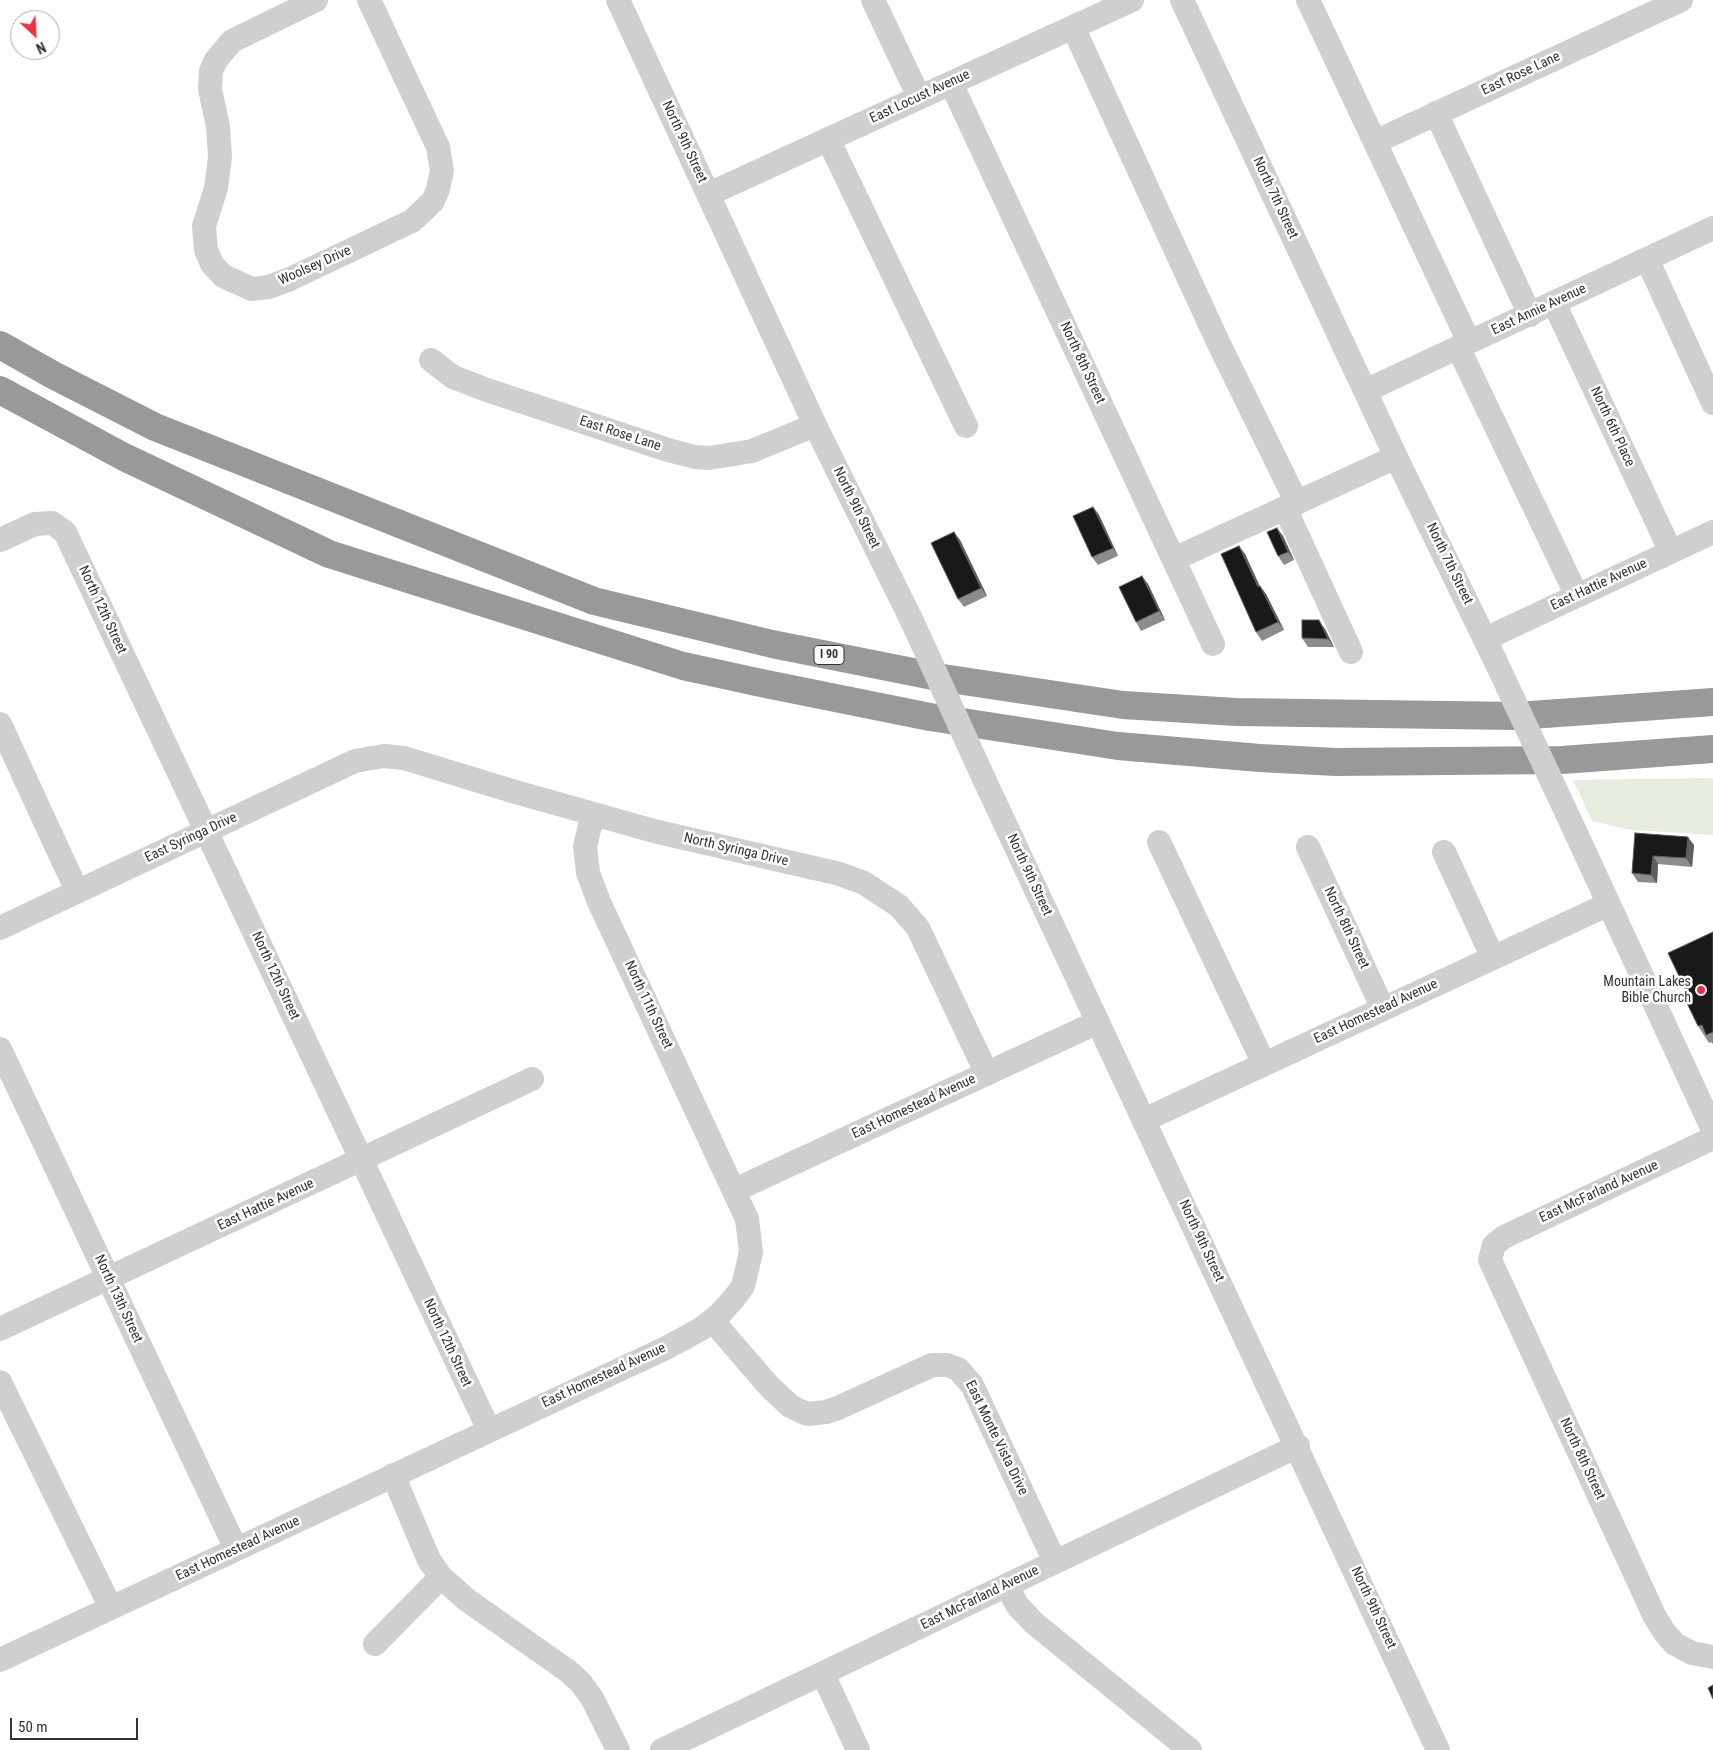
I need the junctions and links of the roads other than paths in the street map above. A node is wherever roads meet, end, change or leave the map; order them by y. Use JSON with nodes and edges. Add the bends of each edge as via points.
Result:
{"nodes":[{"id":1,"x":316,"y":0,"type":"edge"},
{"id":2,"x":369,"y":0,"type":"edge"},
{"id":3,"x":618,"y":0,"type":"edge"},
{"id":4,"x":873,"y":0,"type":"edge"},
{"id":5,"x":1132,"y":0,"type":"edge"},
{"id":6,"x":1182,"y":0,"type":"edge"},
{"id":7,"x":1308,"y":0,"type":"edge"},
{"id":8,"x":1674,"y":3,"type":"edge"},
{"id":9,"x":1073,"y":27,"type":"junction"},
{"id":10,"x":951,"y":83,"type":"junction"},
{"id":11,"x":919,"y":97,"type":"junction"},
{"id":12,"x":1436,"y":114,"type":"junction"},
{"id":13,"x":828,"y":139,"type":"junction"},
{"id":14,"x":1375,"y":142,"type":"junction"},
{"id":15,"x":709,"y":194,"type":"junction"},
{"id":16,"x":1713,"y":228,"type":"edge"},
{"id":17,"x":1647,"y":260,"type":"junction"},
{"id":18,"x":1554,"y":303,"type":"junction"},
{"id":19,"x":1530,"y":315,"type":"junction"},
{"id":20,"x":0,"y":345,"type":"edge"},
{"id":21,"x":1464,"y":345,"type":"junction"},
{"id":22,"x":431,"y":360,"type":"dead end"},
{"id":23,"x":0,"y":390,"type":"edge"},
{"id":24,"x":1366,"y":390,"type":"junction"},
{"id":25,"x":1713,"y":403,"type":"edge"},
{"id":26,"x":815,"y":425,"type":"junction"},
{"id":27,"x":966,"y":426,"type":"dead end"},
{"id":28,"x":1396,"y":457,"type":"junction"},
{"id":29,"x":1291,"y":506,"type":"junction"},
{"id":30,"x":1713,"y":532,"type":"edge"},
{"id":31,"x":0,"y":540,"type":"edge"},
{"id":32,"x":1671,"y":552,"type":"junction"},
{"id":33,"x":1174,"y":559,"type":"junction"},
{"id":34,"x":1577,"y":596,"type":"junction"},
{"id":35,"x":1485,"y":639,"type":"junction"},
{"id":36,"x":1213,"y":644,"type":"dead end"},
{"id":37,"x":1351,"y":652,"type":"dead end"},
{"id":38,"x":1713,"y":702,"type":"edge"},
{"id":39,"x":0,"y":724,"type":"edge"},
{"id":40,"x":1713,"y":749,"type":"edge"},
{"id":41,"x":384,"y":756,"type":"joint"},
{"id":42,"x":593,"y":814,"type":"junction"},
{"id":43,"x":206,"y":831,"type":"junction"},
{"id":44,"x":1159,"y":842,"type":"dead end"},
{"id":45,"x":1308,"y":847,"type":"dead end"},
{"id":46,"x":1444,"y":852,"type":"dead end"},
{"id":47,"x":77,"y":891,"type":"junction"},
{"id":48,"x":1608,"y":904,"type":"junction"},
{"id":49,"x":0,"y":928,"type":"edge"},
{"id":50,"x":1493,"y":958,"type":"junction"},
{"id":51,"x":1383,"y":1009,"type":"junction"},
{"id":52,"x":1098,"y":1022,"type":"junction"},
{"id":53,"x":0,"y":1049,"type":"edge"},
{"id":54,"x":1264,"y":1064,"type":"junction"},
{"id":55,"x":988,"y":1074,"type":"junction"},
{"id":56,"x":532,"y":1079,"type":"dead end"},
{"id":57,"x":1144,"y":1120,"type":"junction"},
{"id":58,"x":1712,"y":1128,"type":"edge"},
{"id":59,"x":361,"y":1160,"type":"junction"},
{"id":60,"x":735,"y":1190,"type":"junction"},
{"id":61,"x":1491,"y":1253,"type":"joint"},
{"id":62,"x":108,"y":1278,"type":"junction"},
{"id":63,"x":712,"y":1320,"type":"junction"},
{"id":64,"x":0,"y":1329,"type":"edge"},
{"id":65,"x":0,"y":1382,"type":"edge"},
{"id":66,"x":489,"y":1430,"type":"junction"},
{"id":67,"x":1298,"y":1446,"type":"junction"},
{"id":68,"x":393,"y":1475,"type":"junction"},
{"id":69,"x":236,"y":1549,"type":"junction"},
{"id":70,"x":1055,"y":1562,"type":"junction"},
{"id":71,"x":440,"y":1577,"type":"junction"},
{"id":72,"x":1007,"y":1585,"type":"junction"},
{"id":73,"x":111,"y":1608,"type":"junction"},
{"id":74,"x":375,"y":1644,"type":"dead end"},
{"id":75,"x":1703,"y":1655,"type":"edge"},
{"id":76,"x":0,"y":1660,"type":"edge"},
{"id":77,"x":823,"y":1674,"type":"junction"},
{"id":78,"x":618,"y":1750,"type":"edge"},
{"id":79,"x":662,"y":1750,"type":"edge"},
{"id":80,"x":858,"y":1750,"type":"edge"},
{"id":81,"x":1190,"y":1750,"type":"edge"},
{"id":82,"x":1438,"y":1750,"type":"edge"}],
"edges":[{"from":1,"to":2,"type":"street","name":"Woolsey Drive","via":[[232,40],[220,53],[211,71],[210,89],[220,157],[216,188],[204,226],[205,243],[217,271],[230,281],[252,288],[268,287],[290,279],[412,221],[433,201],[438,189],[442,171],[438,146]]},
{"from":3,"to":15,"type":"street","name":"North 9th Street"},
{"from":4,"to":11,"type":"street"},
{"from":5,"to":9,"type":"street","name":"East Locust Avenue"},
{"from":6,"to":24,"type":"street","name":"North 7th Street"},
{"from":7,"to":14,"type":"street"},
{"from":8,"to":12,"type":"street","name":"East Rose Lane"},
{"from":9,"to":10,"type":"street","name":"East Locust Avenue"},
{"from":9,"to":29,"type":"street"},
{"from":10,"to":11,"type":"street","name":"East Locust Avenue"},
{"from":10,"to":33,"type":"street","name":"North 8th Street"},
{"from":11,"to":13,"type":"street","name":"East Locust Avenue"},
{"from":12,"to":14,"type":"street","name":"East Rose Lane"},
{"from":12,"to":19,"type":"street"},
{"from":13,"to":15,"type":"street","name":"East Locust Avenue"},
{"from":13,"to":27,"type":"street"},
{"from":14,"to":21,"type":"street"},
{"from":15,"to":26,"type":"street","name":"North 9th Street"},
{"from":16,"to":17,"type":"street","name":"East Annie Avenue"},
{"from":17,"to":18,"type":"street","name":"East Annie Avenue"},
{"from":17,"to":25,"type":"street"},
{"from":18,"to":19,"type":"street","name":"East Annie Avenue"},
{"from":18,"to":32,"type":"street","name":"North 6th Place"},
{"from":19,"to":21,"type":"street","name":"East Annie Avenue"},
{"from":20,"to":38,"type":"highway","number":"I 90","via":[[155,427],[594,602],[772,644],[943,678],[1132,706],[1236,712],[1517,716]]},
{"from":21,"to":24,"type":"street","name":"East Annie Avenue"},
{"from":21,"to":34,"type":"street"},
{"from":22,"to":26,"type":"street","name":"East Rose Lane","via":[[453,377],[487,390],[695,457],[752,451]]},
{"from":23,"to":40,"type":"highway","via":[[124,457],[329,554],[683,666],[766,684],[930,717],[1118,746],[1260,758],[1336,762],[1562,760]]},
{"from":24,"to":28,"type":"street","name":"North 7th Street"},
{"from":26,"to":52,"type":"street","name":"North 9th Street","bridge":true,"via":[[911,619]]},
{"from":28,"to":29,"type":"street"},
{"from":28,"to":35,"type":"street","name":"North 7th Street"},
{"from":29,"to":33,"type":"street"},
{"from":29,"to":37,"type":"street"},
{"from":30,"to":32,"type":"street","name":"East Hattie Avenue"},
{"from":31,"to":43,"type":"street","name":"North 12th Street","via":[[35,524],[52,523],[64,532]]},
{"from":32,"to":34,"type":"street","name":"East Hattie Avenue"},
{"from":33,"to":36,"type":"street","name":"North 8th Street"},
{"from":34,"to":35,"type":"street","name":"East Hattie Avenue"},
{"from":35,"to":48,"type":"street","name":"North 7th Street","bridge":true},
{"from":39,"to":47,"type":"street"},
{"from":41,"to":42,"type":"street","name":"North Syringa Drive","via":[[418,761]]},
{"from":41,"to":43,"type":"street","name":"East Syringa Drive","via":[[354,762]]},
{"from":42,"to":55,"type":"street","name":"North Syringa Drive","via":[[840,874],[882,894],[899,906],[918,928]]},
{"from":42,"to":60,"type":"street","name":"North 11th Street","via":[[585,846],[588,873]]},
{"from":43,"to":47,"type":"street","name":"East Syringa Drive"},
{"from":43,"to":59,"type":"street","name":"North 12th Street"},
{"from":44,"to":54,"type":"street"},
{"from":45,"to":51,"type":"street","name":"North 8th Street"},
{"from":46,"to":50,"type":"street"},
{"from":47,"to":49,"type":"street","name":"East Syringa Drive"},
{"from":48,"to":50,"type":"street","name":"East Homestead Avenue"},
{"from":48,"to":58,"type":"street","name":"North 7th Street"},
{"from":50,"to":51,"type":"street","name":"East Homestead Avenue"},
{"from":51,"to":54,"type":"street","name":"East Homestead Avenue"},
{"from":52,"to":55,"type":"street","name":"East Homestead Avenue"},
{"from":52,"to":57,"type":"street","name":"North 9th Street"},
{"from":53,"to":62,"type":"street","name":"North 13th Street"},
{"from":54,"to":57,"type":"street","name":"East Homestead Avenue"},
{"from":55,"to":60,"type":"street","name":"East Homestead Avenue"},
{"from":56,"to":59,"type":"street","name":"East Hattie Avenue"},
{"from":57,"to":67,"type":"street","name":"North 9th Street"},
{"from":58,"to":61,"type":"street","name":"East McFarland Avenue","via":[[1504,1237],[1494,1245]]},
{"from":59,"to":62,"type":"street","name":"East Hattie Avenue"},
{"from":59,"to":66,"type":"street","name":"North 12th Street"},
{"from":60,"to":63,"type":"street","name":"East Homestead Avenue","via":[[747,1219],[751,1252],[743,1286]]},
{"from":61,"to":75,"type":"street","name":"North 8th Street","via":[[1490,1260],[1499,1283],[1655,1617],[1675,1644]]},
{"from":62,"to":64,"type":"street","name":"East Hattie Avenue"},
{"from":62,"to":69,"type":"street","name":"North 13th Street"},
{"from":63,"to":66,"type":"street","name":"East Homestead Avenue","via":[[666,1348]]},
{"from":63,"to":70,"type":"street","name":"East Monte Vista Drive","via":[[768,1385],[796,1411],[807,1414],[838,1408],[932,1365],[958,1369],[972,1385]]},
{"from":65,"to":73,"type":"street"},
{"from":66,"to":68,"type":"street","name":"East Homestead Avenue"},
{"from":67,"to":70,"type":"street","name":"East McFarland Avenue"},
{"from":67,"to":82,"type":"street","name":"North 9th Street"},
{"from":68,"to":69,"type":"street","name":"East Homestead Avenue"},
{"from":68,"to":71,"type":"street","via":[[429,1560]]},
{"from":69,"to":73,"type":"street","name":"East Homestead Avenue"},
{"from":70,"to":72,"type":"street","name":"East McFarland Avenue"},
{"from":71,"to":74,"type":"street"},
{"from":71,"to":78,"type":"street","via":[[581,1684],[592,1698]]},
{"from":72,"to":77,"type":"street","name":"East McFarland Avenue"},
{"from":72,"to":81,"type":"street","via":[[1017,1605],[1034,1624]]},
{"from":73,"to":76,"type":"street","name":"East Homestead Avenue"},
{"from":77,"to":79,"type":"street","name":"East McFarland Avenue"},
{"from":77,"to":80,"type":"street"}]}
